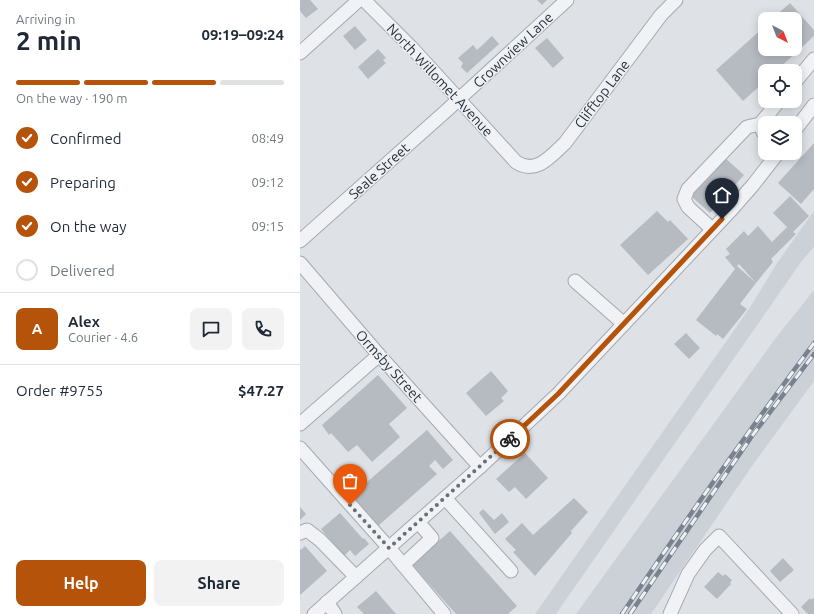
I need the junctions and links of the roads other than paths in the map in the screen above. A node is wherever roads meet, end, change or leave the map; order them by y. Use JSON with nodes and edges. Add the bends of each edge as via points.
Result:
{"nodes":[{"id":1,"x":359,"y":0,"type":"edge"},
{"id":2,"x":364,"y":0,"type":"edge"},
{"id":3,"x":567,"y":0,"type":"edge"},
{"id":4,"x":676,"y":0,"type":"edge"},
{"id":5,"x":300,"y":53,"type":"edge"},
{"id":6,"x":814,"y":59,"type":"edge"},
{"id":7,"x":802,"y":74,"type":"edge"},
{"id":8,"x":459,"y":100,"type":"junction"},
{"id":9,"x":814,"y":105,"type":"edge"},
{"id":10,"x":802,"y":121,"type":"edge"},
{"id":11,"x":758,"y":128,"type":"edge"},
{"id":12,"x":773,"y":160,"type":"edge"},
{"id":13,"x":516,"y":162,"type":"joint"},
{"id":14,"x":712,"y":229,"type":"junction"},
{"id":15,"x":300,"y":241,"type":"edge"},
{"id":16,"x":300,"y":263,"type":"edge"},
{"id":17,"x":576,"y":281,"type":"dead end"},
{"id":18,"x":624,"y":324,"type":"junction"},
{"id":19,"x":379,"y":355,"type":"junction"},
{"id":20,"x":300,"y":424,"type":"edge"},
{"id":21,"x":300,"y":448,"type":"edge"},
{"id":22,"x":480,"y":467,"type":"junction"},
{"id":23,"x":445,"y":498,"type":"junction"},
{"id":24,"x":418,"y":522,"type":"junction"},
{"id":25,"x":300,"y":533,"type":"edge"},
{"id":26,"x":389,"y":548,"type":"junction"},
{"id":27,"x":403,"y":565,"type":"junction"},
{"id":28,"x":511,"y":571,"type":"dead end"},
{"id":29,"x":356,"y":577,"type":"junction"},
{"id":30,"x":327,"y":602,"type":"junction"},
{"id":31,"x":314,"y":614,"type":"edge"},
{"id":32,"x":335,"y":614,"type":"edge"},
{"id":33,"x":444,"y":614,"type":"edge"},
{"id":34,"x":670,"y":614,"type":"edge"},
{"id":35,"x":792,"y":614,"type":"edge"}],
"edges":[{"from":1,"to":5,"type":"street"},
{"from":2,"to":8,"type":"street","name":"North Willomet Avenue"},
{"from":3,"to":8,"type":"street","name":"Crownview Lane"},
{"from":4,"to":13,"type":"street","name":"Clifftop Lane","via":[[661,15],[565,144],[550,158],[536,166],[523,166]]},
{"from":6,"to":7,"type":"street"},
{"from":8,"to":13,"type":"street","name":"North Willomet Avenue"},
{"from":8,"to":15,"type":"street","name":"Seale Street"},
{"from":9,"to":10,"type":"street"},
{"from":11,"to":14,"type":"street","via":[[747,127],[688,189],[684,199],[688,207]]},
{"from":12,"to":14,"type":"street"},
{"from":14,"to":18,"type":"street"},
{"from":16,"to":19,"type":"street","name":"Ormsby Street"},
{"from":17,"to":18,"type":"street"},
{"from":18,"to":22,"type":"street","via":[[558,394]]},
{"from":19,"to":20,"type":"street"},
{"from":19,"to":22,"type":"street","name":"Ormsby Street"},
{"from":21,"to":26,"type":"street"},
{"from":22,"to":23,"type":"street"},
{"from":23,"to":24,"type":"street"},
{"from":23,"to":28,"type":"street"},
{"from":24,"to":26,"type":"street"},
{"from":24,"to":27,"type":"street","via":[[432,538]]},
{"from":25,"to":29,"type":"street","via":[[307,530],[320,540]]},
{"from":26,"to":27,"type":"street"},
{"from":26,"to":29,"type":"street"},
{"from":27,"to":33,"type":"street"},
{"from":29,"to":30,"type":"street"},
{"from":30,"to":31,"type":"street"},
{"from":30,"to":32,"type":"street"},
{"from":34,"to":35,"type":"street","via":[[688,574],[719,536]]}]}
